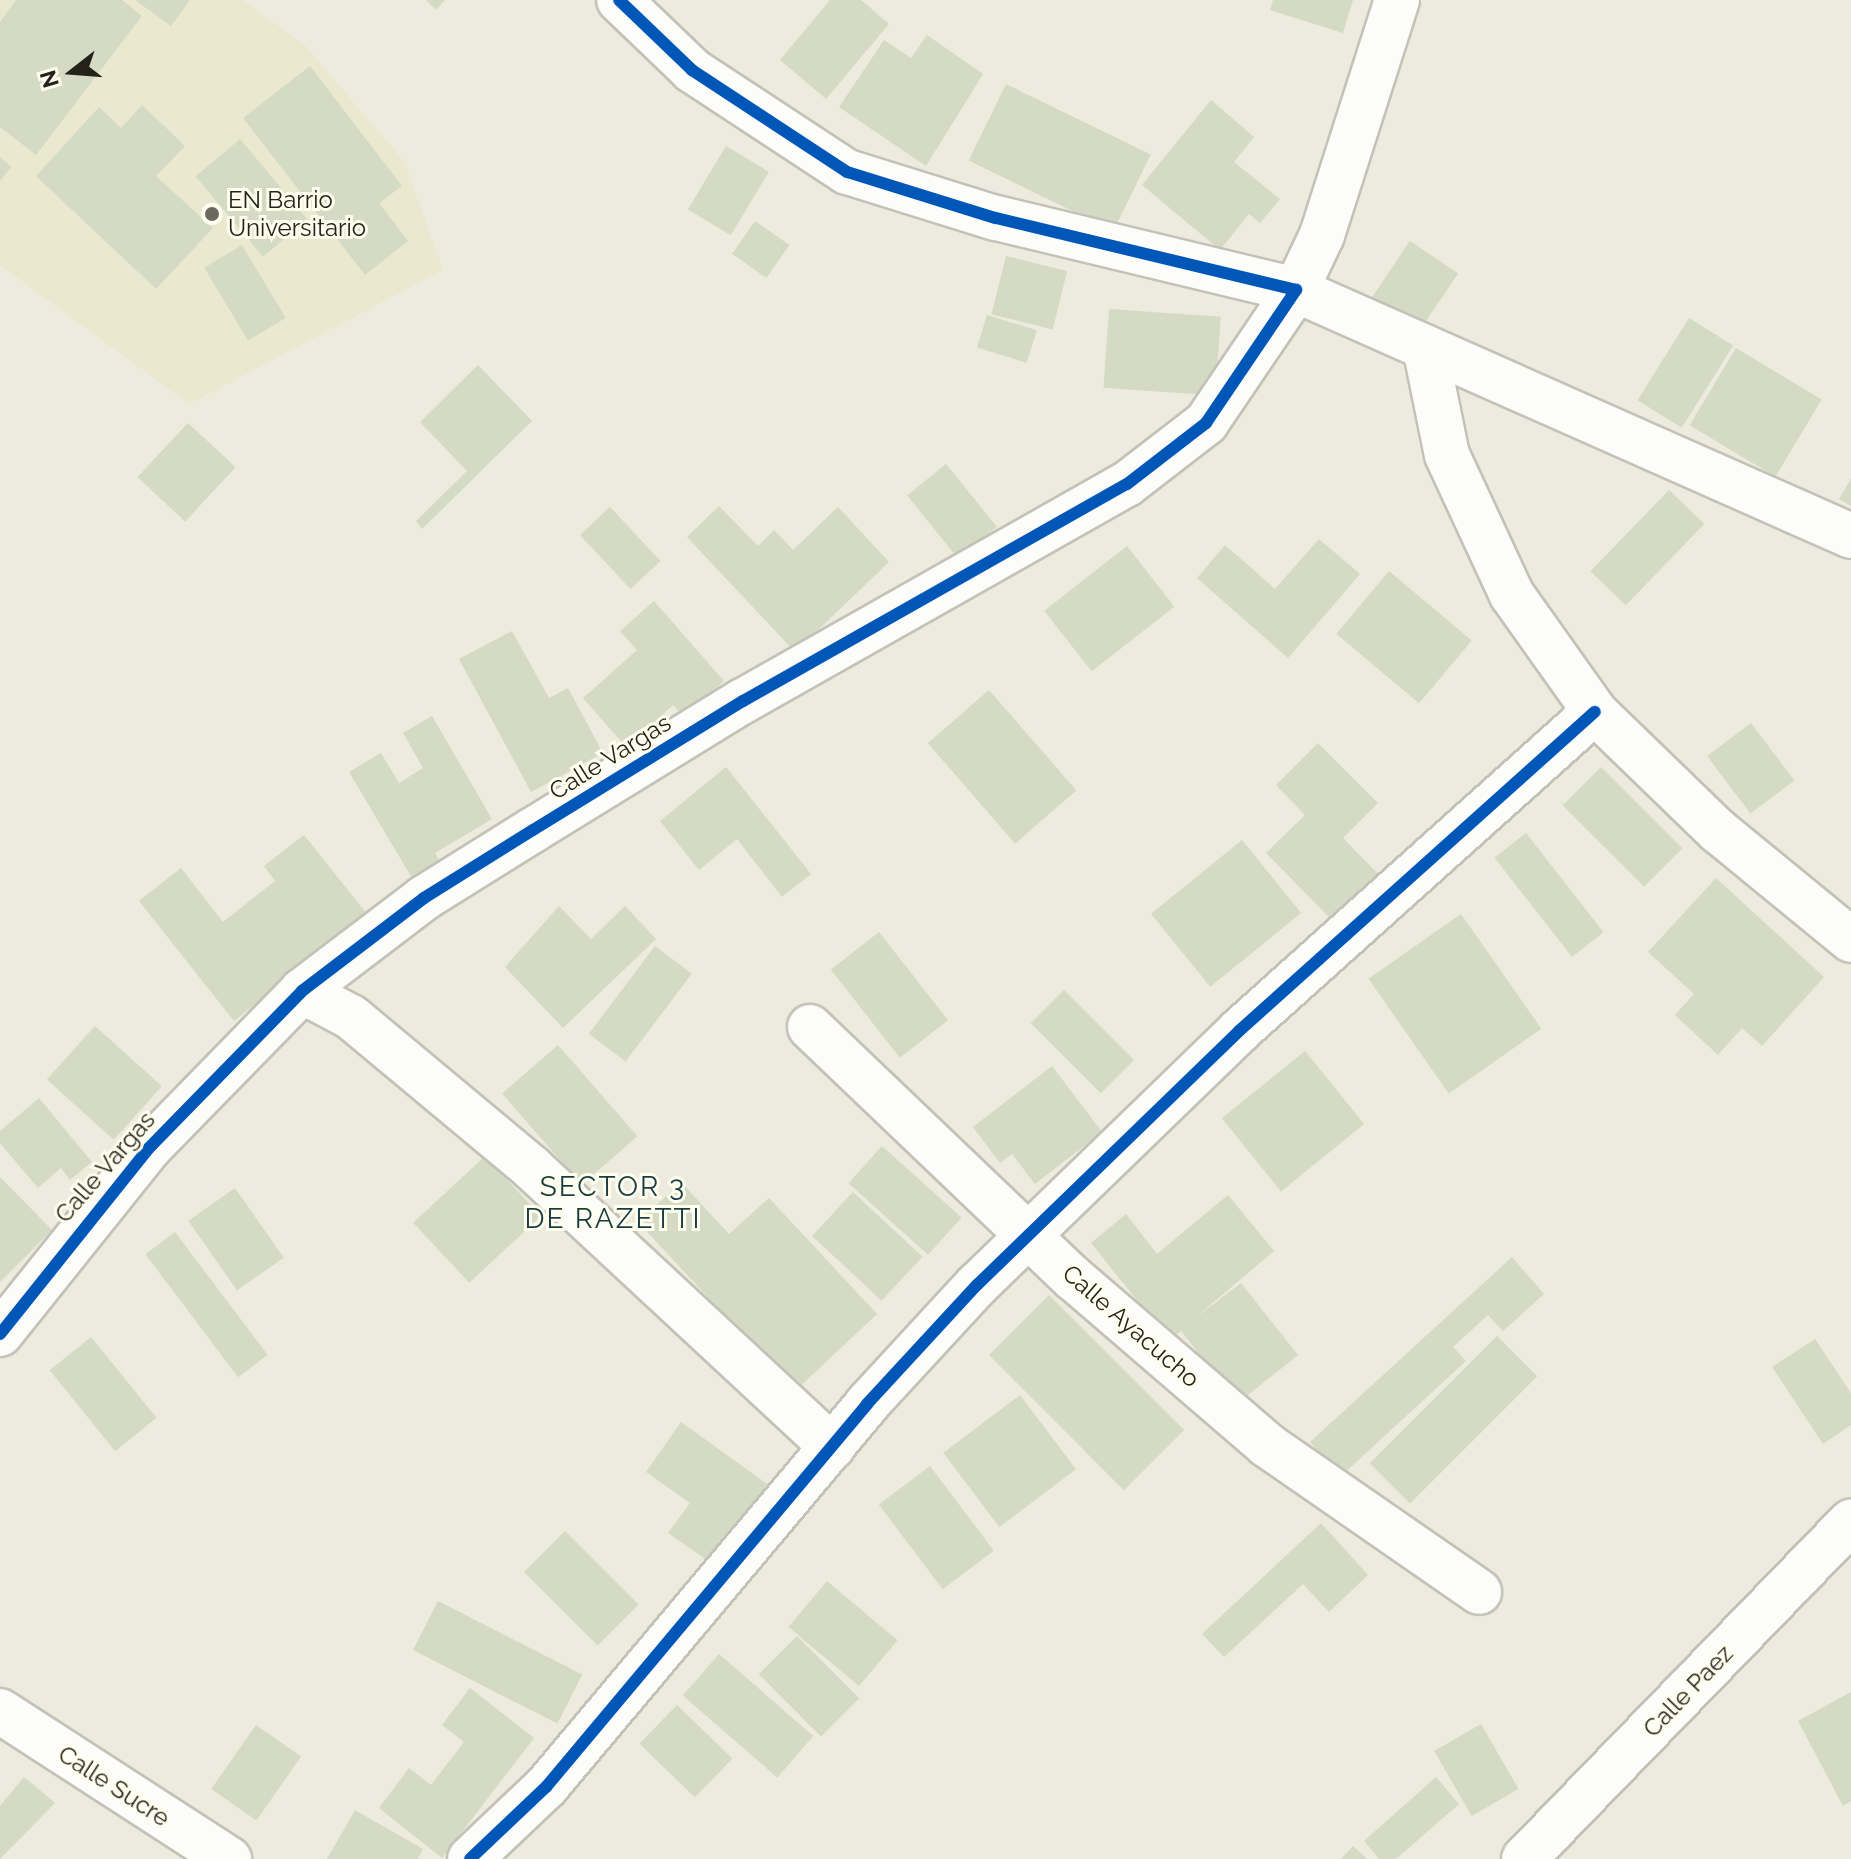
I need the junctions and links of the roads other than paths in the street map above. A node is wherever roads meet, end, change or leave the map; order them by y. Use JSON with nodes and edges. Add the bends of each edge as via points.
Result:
{"nodes":[{"id":1,"x":619,"y":0,"type":"edge"},
{"id":2,"x":1397,"y":0,"type":"edge"},
{"id":3,"x":1296,"y":290,"type":"junction"},
{"id":4,"x":1425,"y":347,"type":"junction"},
{"id":5,"x":1851,"y":536,"type":"edge"},
{"id":6,"x":1595,"y":712,"type":"junction"},
{"id":7,"x":1851,"y":940,"type":"edge"},
{"id":8,"x":302,"y":991,"type":"junction"},
{"id":9,"x":810,"y":1027,"type":"dead end"},
{"id":10,"x":1029,"y":1233,"type":"junction"},
{"id":11,"x":0,"y":1334,"type":"edge"},
{"id":12,"x":832,"y":1447,"type":"junction"},
{"id":13,"x":1851,"y":1522,"type":"edge"},
{"id":14,"x":1479,"y":1592,"type":"dead end"},
{"id":15,"x":0,"y":1711,"type":"edge"},
{"id":16,"x":229,"y":1859,"type":"edge"},
{"id":17,"x":470,"y":1859,"type":"edge"},
{"id":18,"x":1524,"y":1859,"type":"edge"}],
"edges":[{"from":1,"to":3,"type":"street","via":[[692,70],[847,172],[995,218]]},
{"from":2,"to":3,"type":"street","name":"Calle Vargas","via":[[1322,235]]},
{"from":3,"to":4,"type":"street"},
{"from":3,"to":8,"type":"street","name":"Calle Vargas","via":[[1206,423],[1127,484],[533,830],[424,898]]},
{"from":4,"to":5,"type":"street"},
{"from":4,"to":6,"type":"street","via":[[1447,455],[1505,581]]},
{"from":6,"to":7,"type":"street","via":[[1718,831]]},
{"from":6,"to":10,"type":"street","via":[[1239,1031]]},
{"from":8,"to":11,"type":"street","name":"Calle Vargas","via":[[149,1148]]},
{"from":8,"to":12,"type":"street","via":[[351,1017],[532,1168]]},
{"from":9,"to":10,"type":"street","name":"Calle Ayacucho"},
{"from":10,"to":12,"type":"street"},
{"from":10,"to":14,"type":"street","name":"Calle Ayacucho","via":[[1267,1445]]},
{"from":12,"to":17,"type":"street","via":[[546,1787]]},
{"from":13,"to":18,"type":"street","name":"Calle Paez"},
{"from":15,"to":16,"type":"street","name":"Calle Sucre"}]}
